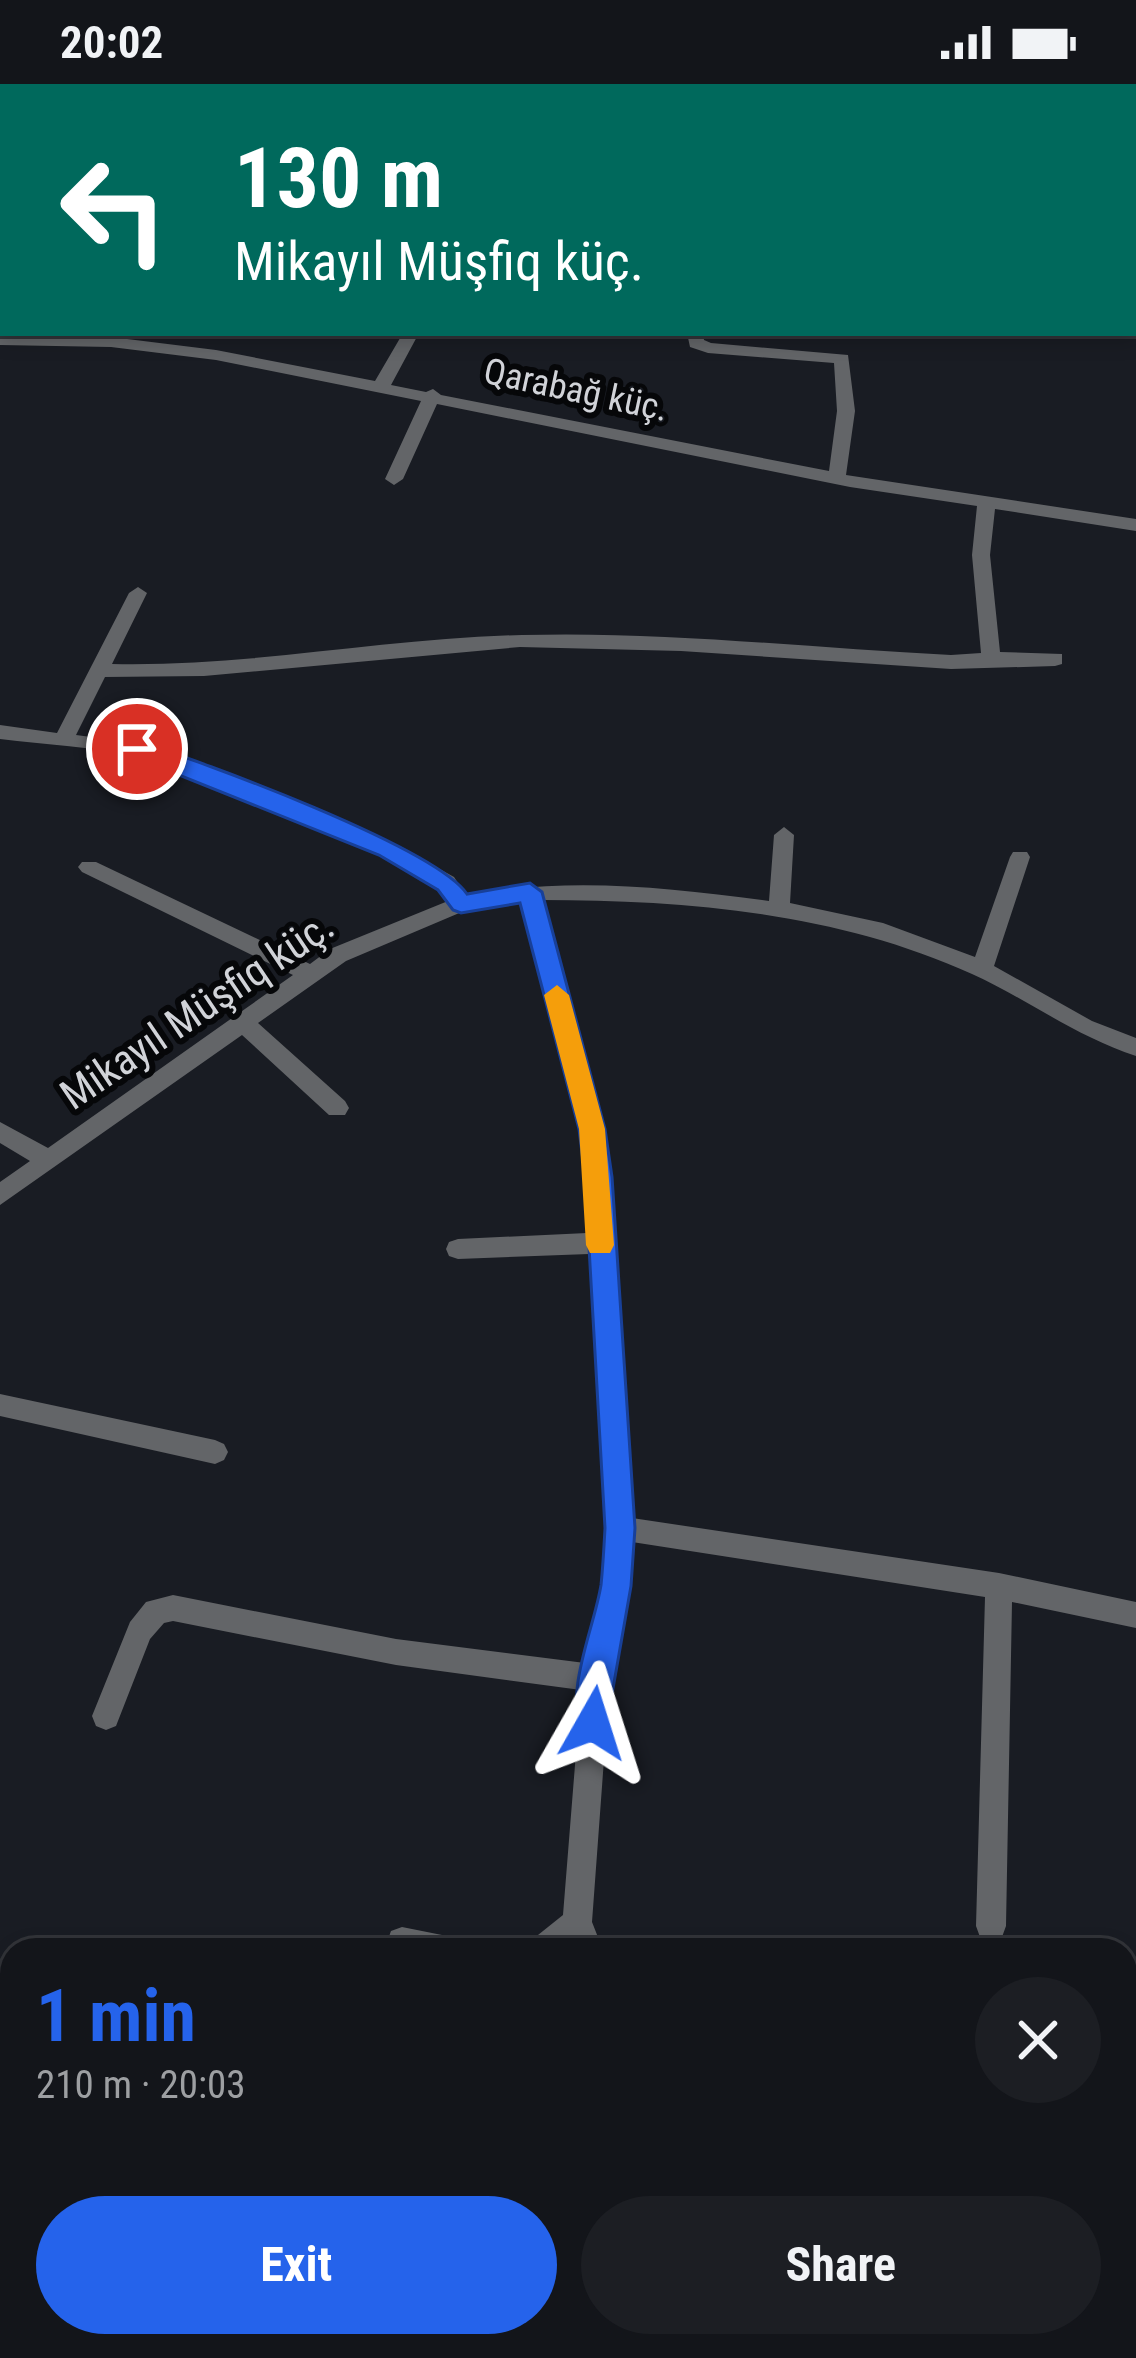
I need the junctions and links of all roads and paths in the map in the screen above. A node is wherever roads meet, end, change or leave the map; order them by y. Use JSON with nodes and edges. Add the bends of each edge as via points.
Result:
{"nodes":[{"id":1,"x":409,"y":336,"type":"edge"},
{"id":2,"x":695,"y":336,"type":"edge"},
{"id":3,"x":0,"y":340,"type":"edge"},
{"id":4,"x":178,"y":341,"type":"edge"},
{"id":5,"x":382,"y":385,"type":"junction"},
{"id":6,"x":433,"y":394,"type":"junction"},
{"id":7,"x":394,"y":478,"type":"dead end"},
{"id":8,"x":837,"y":478,"type":"junction"},
{"id":9,"x":986,"y":505,"type":"junction"},
{"id":10,"x":1136,"y":525,"type":"edge"},
{"id":11,"x":138,"y":592,"type":"dead end"},
{"id":12,"x":991,"y":659,"type":"junction"},
{"id":13,"x":1054,"y":659,"type":"dead end"},
{"id":14,"x":99,"y":670,"type":"junction"},
{"id":15,"x":0,"y":732,"type":"edge"},
{"id":16,"x":65,"y":737,"type":"junction"},
{"id":17,"x":784,"y":835,"type":"dead end"},
{"id":18,"x":1020,"y":857,"type":"dead end"},
{"id":19,"x":89,"y":867,"type":"dead end"},
{"id":20,"x":530,"y":892,"type":"junction"},
{"id":21,"x":461,"y":904,"type":"junction"},
{"id":22,"x":779,"y":908,"type":"junction"},
{"id":23,"x":982,"y":969,"type":"junction"},
{"id":24,"x":309,"y":973,"type":"junction"},
{"id":25,"x":241,"y":1021,"type":"junction"},
{"id":26,"x":1136,"y":1047,"type":"edge"},
{"id":27,"x":338,"y":1108,"type":"dead end"},
{"id":28,"x":0,"y":1131,"type":"edge"},
{"id":29,"x":47,"y":1160,"type":"junction"},
{"id":30,"x":0,"y":1195,"type":"edge"},
{"id":31,"x":600,"y":1243,"type":"junction"},
{"id":32,"x":458,"y":1249,"type":"dead end"},
{"id":33,"x":0,"y":1405,"type":"edge"},
{"id":34,"x":215,"y":1452,"type":"dead end"},
{"id":35,"x":620,"y":1528,"type":"junction"},
{"id":36,"x":999,"y":1586,"type":"junction"},
{"id":37,"x":1136,"y":1615,"type":"edge"},
{"id":38,"x":596,"y":1678,"type":"junction"},
{"id":39,"x":106,"y":1716,"type":"dead end"},
{"id":40,"x":991,"y":1926,"type":"dead end"},
{"id":41,"x":583,"y":1936,"type":"edge"}],
"edges":[{"from":1,"to":5,"type":"street"},
{"from":2,"to":8,"type":"street","via":[[708,348],[842,359],[846,411]]},
{"from":3,"to":4,"type":"street","name":"Qarabağ küç."},
{"from":4,"to":5,"type":"street","name":"Qarabağ küç."},
{"from":5,"to":6,"type":"street","name":"Qarabağ küç."},
{"from":6,"to":7,"type":"street"},
{"from":6,"to":8,"type":"street","name":"Qarabağ küç."},
{"from":8,"to":9,"type":"street","name":"Qarabağ küç."},
{"from":9,"to":10,"type":"street","name":"Qarabağ küç."},
{"from":9,"to":12,"type":"street","via":[[981,555]]},
{"from":11,"to":14,"type":"street"},
{"from":12,"to":13,"type":"street"},
{"from":12,"to":14,"type":"street","via":[[519,641],[208,671]]},
{"from":14,"to":16,"type":"street"},
{"from":15,"to":16,"type":"street"},
{"from":16,"to":21,"type":"street","via":[[137,749],[388,849],[447,883]]},
{"from":17,"to":22,"type":"street"},
{"from":18,"to":23,"type":"street"},
{"from":19,"to":24,"type":"street"},
{"from":20,"to":21,"type":"street","name":"Mikayıl Müşfiq küç."},
{"from":20,"to":22,"type":"street","name":"Mikayıl Müşfiq küç.","via":[[641,892]]},
{"from":20,"to":31,"type":"street","via":[[592,1129]]},
{"from":21,"to":24,"type":"street","name":"Mikayıl Müşfiq küç."},
{"from":22,"to":23,"type":"street","name":"Mikayıl Müşfiq küç.","via":[[883,931]]},
{"from":23,"to":26,"type":"street","name":"Mikayıl Müşfiq küç."},
{"from":24,"to":25,"type":"street","name":"Mikayıl Müşfiq küç."},
{"from":25,"to":27,"type":"street"},
{"from":25,"to":29,"type":"street","name":"Mikayıl Müşfiq küç."},
{"from":28,"to":29,"type":"street"},
{"from":29,"to":30,"type":"street","name":"Mikayıl Müşfiq küç."},
{"from":31,"to":32,"type":"street"},
{"from":31,"to":35,"type":"street"},
{"from":33,"to":34,"type":"street"},
{"from":35,"to":36,"type":"street"},
{"from":35,"to":38,"type":"street"},
{"from":36,"to":37,"type":"street"},
{"from":36,"to":40,"type":"street"},
{"from":38,"to":39,"type":"street","via":[[396,1652],[173,1608],[156,1610],[140,1631]]},
{"from":38,"to":41,"type":"street"}]}
